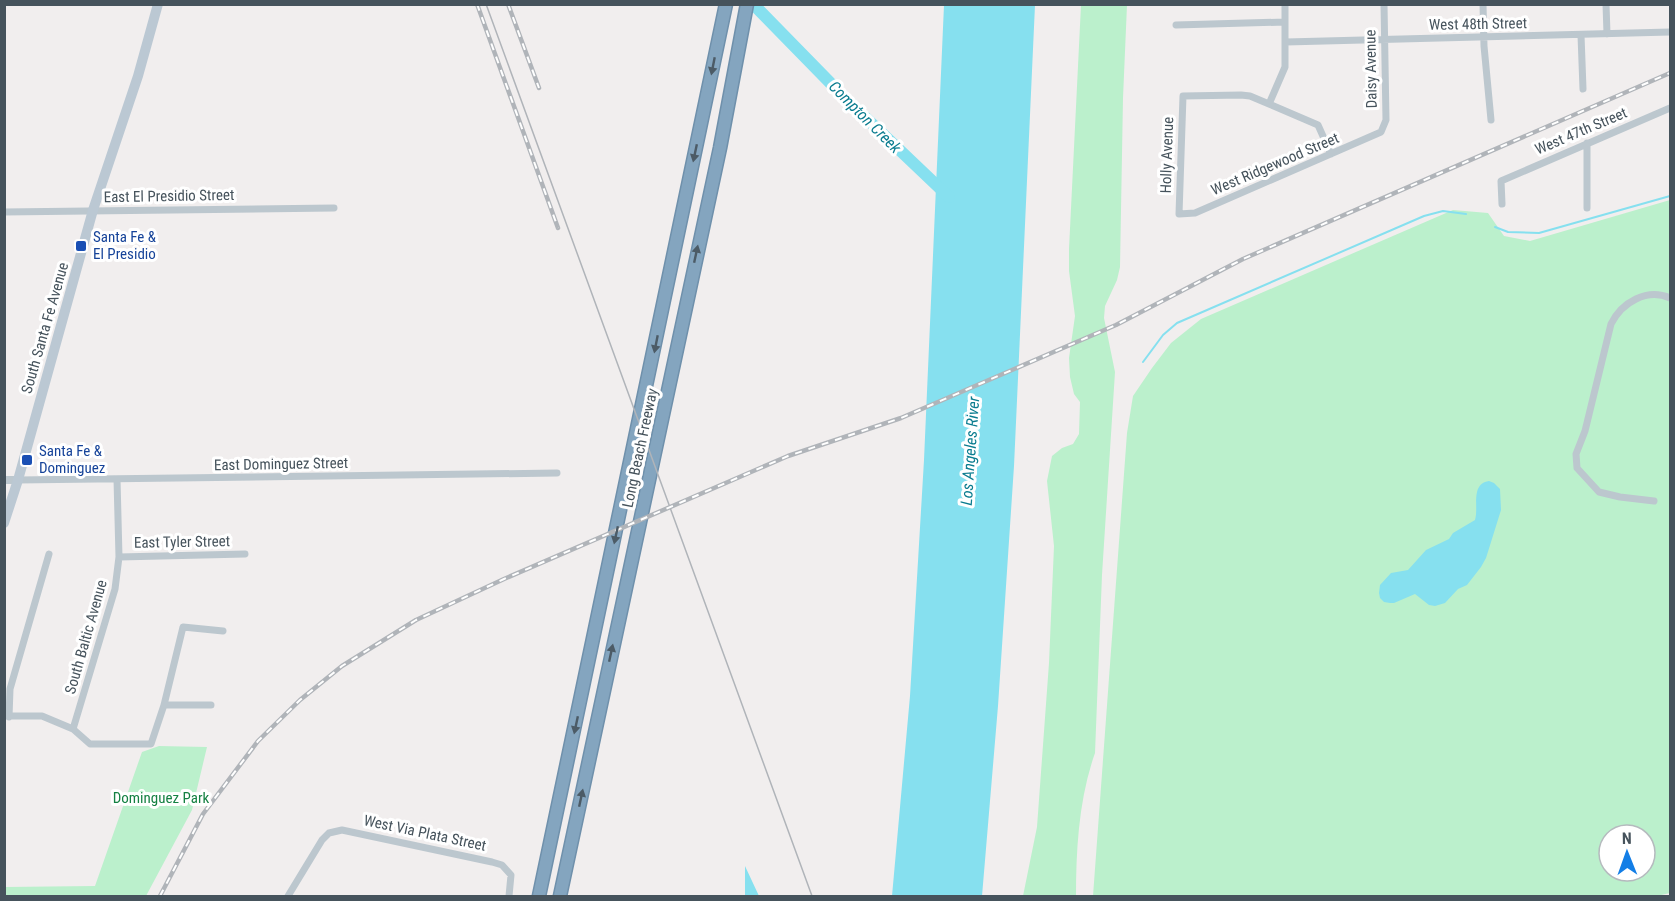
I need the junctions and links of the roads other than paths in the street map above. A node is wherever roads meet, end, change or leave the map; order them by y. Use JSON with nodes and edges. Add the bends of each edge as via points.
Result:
{"nodes":[{"id":1,"x":158,"y":4,"type":"edge"},
{"id":2,"x":726,"y":4,"type":"edge"},
{"id":3,"x":747,"y":4,"type":"edge"},
{"id":4,"x":1285,"y":4,"type":"edge"},
{"id":5,"x":1384,"y":4,"type":"edge"},
{"id":6,"x":1483,"y":4,"type":"edge"},
{"id":7,"x":1606,"y":4,"type":"edge"},
{"id":8,"x":1285,"y":22,"type":"junction"},
{"id":9,"x":1176,"y":26,"type":"dead end"},
{"id":10,"x":1671,"y":33,"type":"edge"},
{"id":11,"x":1607,"y":34,"type":"junction"},
{"id":12,"x":1581,"y":35,"type":"junction"},
{"id":13,"x":1483,"y":37,"type":"junction"},
{"id":14,"x":1384,"y":39,"type":"junction"},
{"id":15,"x":1286,"y":42,"type":"junction"},
{"id":16,"x":1583,"y":89,"type":"dead end"},
{"id":17,"x":1269,"y":104,"type":"junction"},
{"id":18,"x":1671,"y":108,"type":"edge"},
{"id":19,"x":1491,"y":120,"type":"dead end"},
{"id":20,"x":1380,"y":132,"type":"joint"},
{"id":21,"x":1587,"y":143,"type":"junction"},
{"id":22,"x":1331,"y":154,"type":"junction"},
{"id":23,"x":1502,"y":204,"type":"dead end"},
{"id":24,"x":334,"y":208,"type":"dead end"},
{"id":25,"x":1587,"y":208,"type":"dead end"},
{"id":26,"x":93,"y":210,"type":"junction"},
{"id":27,"x":4,"y":212,"type":"edge"},
{"id":28,"x":1179,"y":214,"type":"joint"},
{"id":29,"x":1671,"y":298,"type":"edge"},
{"id":30,"x":557,"y":473,"type":"dead end"},
{"id":31,"x":117,"y":479,"type":"junction"},
{"id":32,"x":4,"y":480,"type":"edge"},
{"id":33,"x":18,"y":480,"type":"junction"},
{"id":34,"x":1654,"y":501,"type":"dead end"},
{"id":35,"x":4,"y":523,"type":"edge"},
{"id":36,"x":49,"y":554,"type":"dead end"},
{"id":37,"x":245,"y":554,"type":"dead end"},
{"id":38,"x":119,"y":557,"type":"junction"},
{"id":39,"x":223,"y":631,"type":"dead end"},
{"id":40,"x":164,"y":705,"type":"junction"},
{"id":41,"x":211,"y":705,"type":"dead end"},
{"id":42,"x":7,"y":716,"type":"edge"},
{"id":43,"x":73,"y":729,"type":"junction"},
{"id":44,"x":288,"y":897,"type":"edge"},
{"id":45,"x":509,"y":897,"type":"edge"},
{"id":46,"x":539,"y":897,"type":"edge"},
{"id":47,"x":560,"y":897,"type":"edge"}],
"edges":[{"from":1,"to":26,"type":"main road","name":"South Santa Fe Avenue"},
{"from":2,"to":46,"type":"highway","name":"Long Beach Freeway","one_way":true},
{"from":47,"to":3,"type":"highway","name":"Long Beach Freeway","one_way":true,"via":[[720,148]]},
{"from":4,"to":8,"type":"street"},
{"from":5,"to":14,"type":"street","name":"Daisy Avenue"},
{"from":6,"to":13,"type":"street"},
{"from":7,"to":11,"type":"street"},
{"from":8,"to":9,"type":"street"},
{"from":8,"to":15,"type":"street"},
{"from":10,"to":11,"type":"street","name":"West 48th Street"},
{"from":11,"to":12,"type":"street","name":"West 48th Street"},
{"from":12,"to":13,"type":"street","name":"West 48th Street"},
{"from":12,"to":16,"type":"street"},
{"from":13,"to":14,"type":"street","name":"West 48th Street"},
{"from":13,"to":19,"type":"street"},
{"from":14,"to":15,"type":"street","name":"West 48th Street"},
{"from":14,"to":20,"type":"street","name":"Daisy Avenue","via":[[1386,120]]},
{"from":15,"to":17,"type":"street","via":[[1283,77]]},
{"from":17,"to":22,"type":"street","via":[[1318,125]]},
{"from":17,"to":28,"type":"street","name":"Holly Avenue","via":[[1241,95],[1183,96]]},
{"from":18,"to":21,"type":"street","name":"West 47th Street"},
{"from":20,"to":22,"type":"street","name":"West Ridgewood Street"},
{"from":21,"to":23,"type":"street","name":"West 47th Street","via":[[1501,180]]},
{"from":21,"to":25,"type":"street"},
{"from":22,"to":28,"type":"street","name":"West Ridgewood Street","via":[[1195,213]]},
{"from":24,"to":26,"type":"street","name":"East El Presidio Street"},
{"from":26,"to":27,"type":"street","name":"East El Presidio Street"},
{"from":26,"to":33,"type":"main road","name":"South Santa Fe Avenue"},
{"from":29,"to":34,"type":"street","via":[[1660,294],[1640,297],[1616,315],[1576,454],[1577,468],[1599,492]]},
{"from":30,"to":31,"type":"street","name":"East Dominguez Street"},
{"from":31,"to":33,"type":"street","name":"East Dominguez Street"},
{"from":31,"to":38,"type":"street","name":"South Baltic Avenue"},
{"from":32,"to":33,"type":"street","name":"East Dominguez Street"},
{"from":33,"to":35,"type":"main road","name":"South Santa Fe Avenue"},
{"from":36,"to":42,"type":"street","via":[[10,689]]},
{"from":37,"to":38,"type":"street","name":"East Tyler Street"},
{"from":38,"to":43,"type":"street","name":"South Baltic Avenue","via":[[115,589]]},
{"from":39,"to":40,"type":"street","via":[[183,627]]},
{"from":40,"to":41,"type":"street"},
{"from":40,"to":43,"type":"street","via":[[151,744],[90,744]]},
{"from":42,"to":43,"type":"street","via":[[42,716]]},
{"from":44,"to":45,"type":"street","name":"West Via Plata Street","via":[[322,840],[336,830],[502,865],[511,875]]}]}
